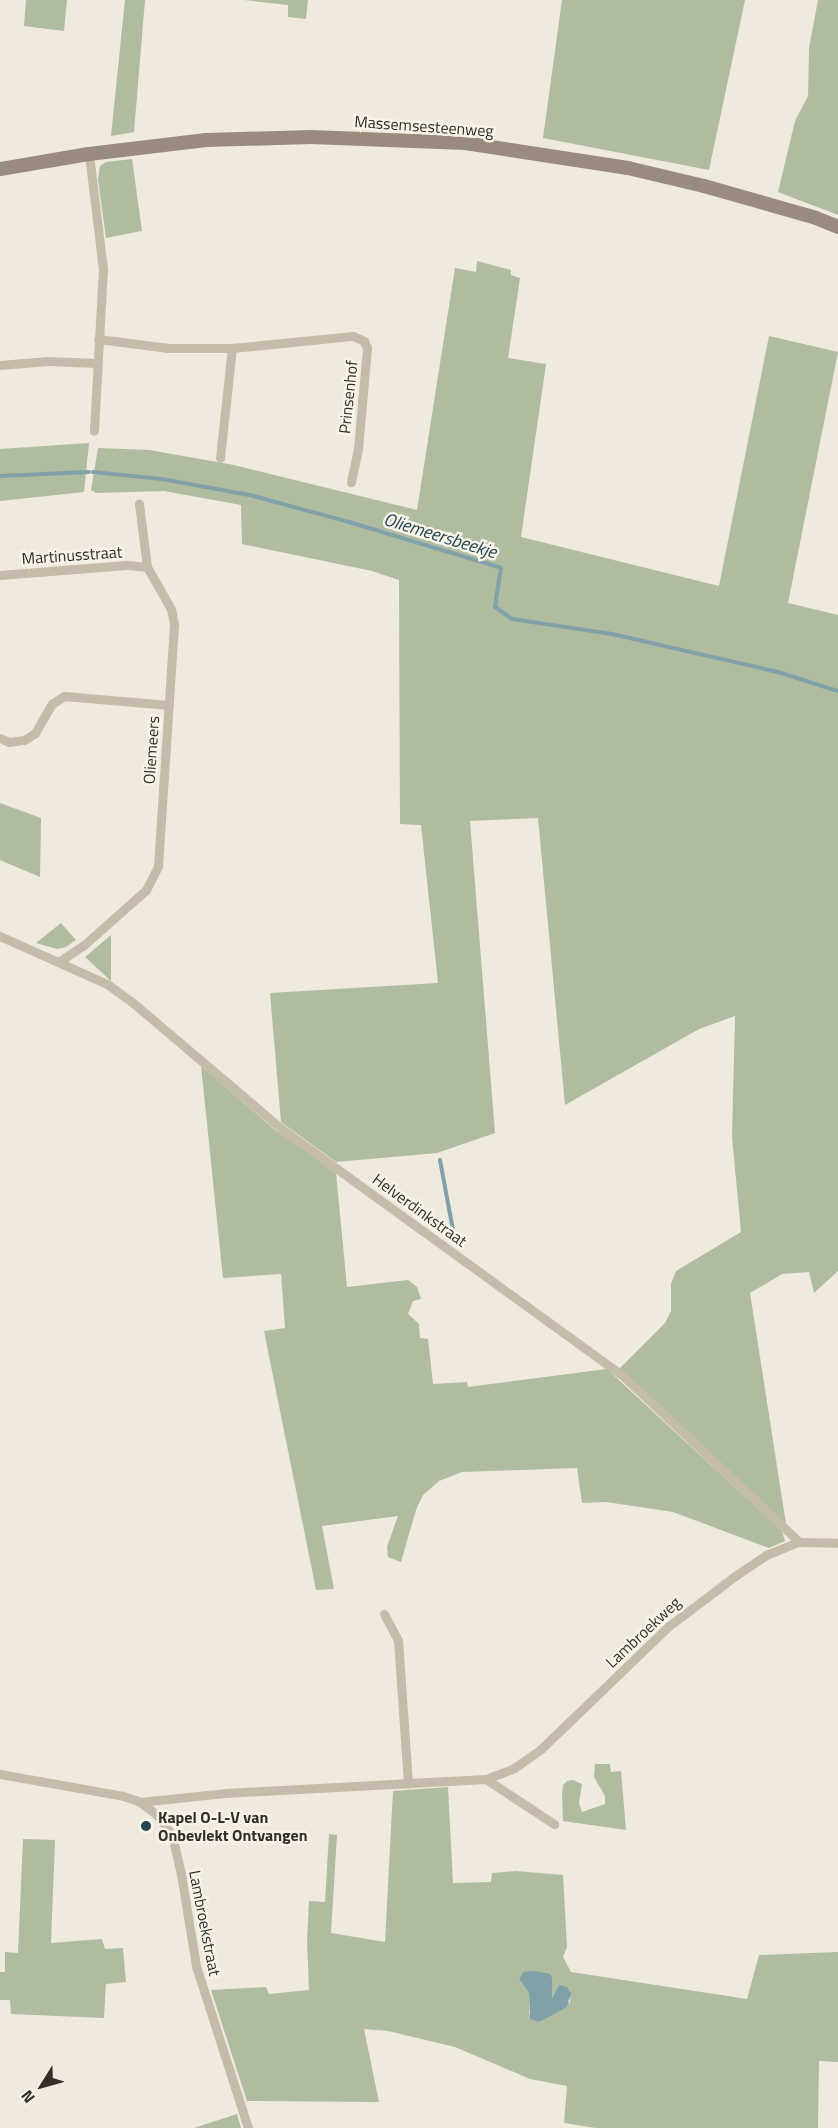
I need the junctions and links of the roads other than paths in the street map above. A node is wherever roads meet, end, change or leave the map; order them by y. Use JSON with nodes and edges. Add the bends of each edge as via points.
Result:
{"nodes":[{"id":1,"x":89,"y":154,"type":"junction"},
{"id":2,"x":0,"y":169,"type":"edge"},
{"id":3,"x":838,"y":227,"type":"edge"},
{"id":4,"x":98,"y":339,"type":"junction"},
{"id":5,"x":232,"y":348,"type":"junction"},
{"id":6,"x":96,"y":363,"type":"junction"},
{"id":7,"x":0,"y":365,"type":"edge"},
{"id":8,"x":94,"y":431,"type":"dead end"},
{"id":9,"x":220,"y":458,"type":"dead end"},
{"id":10,"x":351,"y":482,"type":"dead end"},
{"id":11,"x":139,"y":504,"type":"dead end"},
{"id":12,"x":147,"y":567,"type":"junction"},
{"id":13,"x":0,"y":575,"type":"edge"},
{"id":14,"x":169,"y":705,"type":"junction"},
{"id":15,"x":0,"y":738,"type":"edge"},
{"id":16,"x":0,"y":936,"type":"edge"},
{"id":17,"x":60,"y":961,"type":"junction"},
{"id":18,"x":799,"y":1542,"type":"junction"},
{"id":19,"x":838,"y":1543,"type":"edge"},
{"id":20,"x":384,"y":1614,"type":"dead end"},
{"id":21,"x":0,"y":1774,"type":"edge"},
{"id":22,"x":486,"y":1779,"type":"junction"},
{"id":23,"x":408,"y":1784,"type":"junction"},
{"id":24,"x":140,"y":1802,"type":"junction"},
{"id":25,"x":554,"y":1824,"type":"dead end"},
{"id":26,"x":248,"y":2128,"type":"edge"}],
"edges":[{"from":1,"to":2,"type":"main road","name":"Massemsesteenweg"},
{"from":1,"to":3,"type":"main road","name":"Massemsesteenweg","via":[[257,138],[388,138],[465,143],[628,168],[715,189]]},
{"from":1,"to":4,"type":"street","via":[[103,270]]},
{"from":4,"to":5,"type":"street","name":"Prinsenhof","via":[[168,348]]},
{"from":4,"to":6,"type":"street"},
{"from":5,"to":9,"type":"street"},
{"from":5,"to":10,"type":"street","name":"Prinsenhof","via":[[353,336],[364,341],[368,348]]},
{"from":6,"to":7,"type":"street"},
{"from":6,"to":8,"type":"street"},
{"from":11,"to":12,"type":"street","name":"Oliemeers"},
{"from":12,"to":13,"type":"street","name":"Martinusstraat"},
{"from":12,"to":14,"type":"street","name":"Oliemeers","via":[[171,609],[174,624]]},
{"from":14,"to":15,"type":"street","via":[[64,696],[52,704],[35,733],[24,740],[9,742]]},
{"from":14,"to":17,"type":"street","name":"Oliemeers","via":[[158,866],[147,890]]},
{"from":16,"to":17,"type":"street","name":"Helverdinkstraat"},
{"from":17,"to":18,"type":"street","name":"Helverdinkstraat","via":[[107,984],[282,1129],[621,1374]]},
{"from":18,"to":19,"type":"street","name":"Lambroekweg"},
{"from":18,"to":22,"type":"street","name":"Lambroekweg","via":[[766,1555],[703,1598],[541,1749],[514,1768]]},
{"from":20,"to":23,"type":"street","via":[[398,1640]]},
{"from":21,"to":24,"type":"street","name":"Lambroekstraat"},
{"from":22,"to":23,"type":"street","name":"Lambroekweg"},
{"from":22,"to":25,"type":"street"},
{"from":23,"to":24,"type":"street","name":"Lambroekweg","via":[[225,1793]]},
{"from":24,"to":26,"type":"street","name":"Lambroekstraat","via":[[158,1815],[172,1835],[196,1966]]}]}
